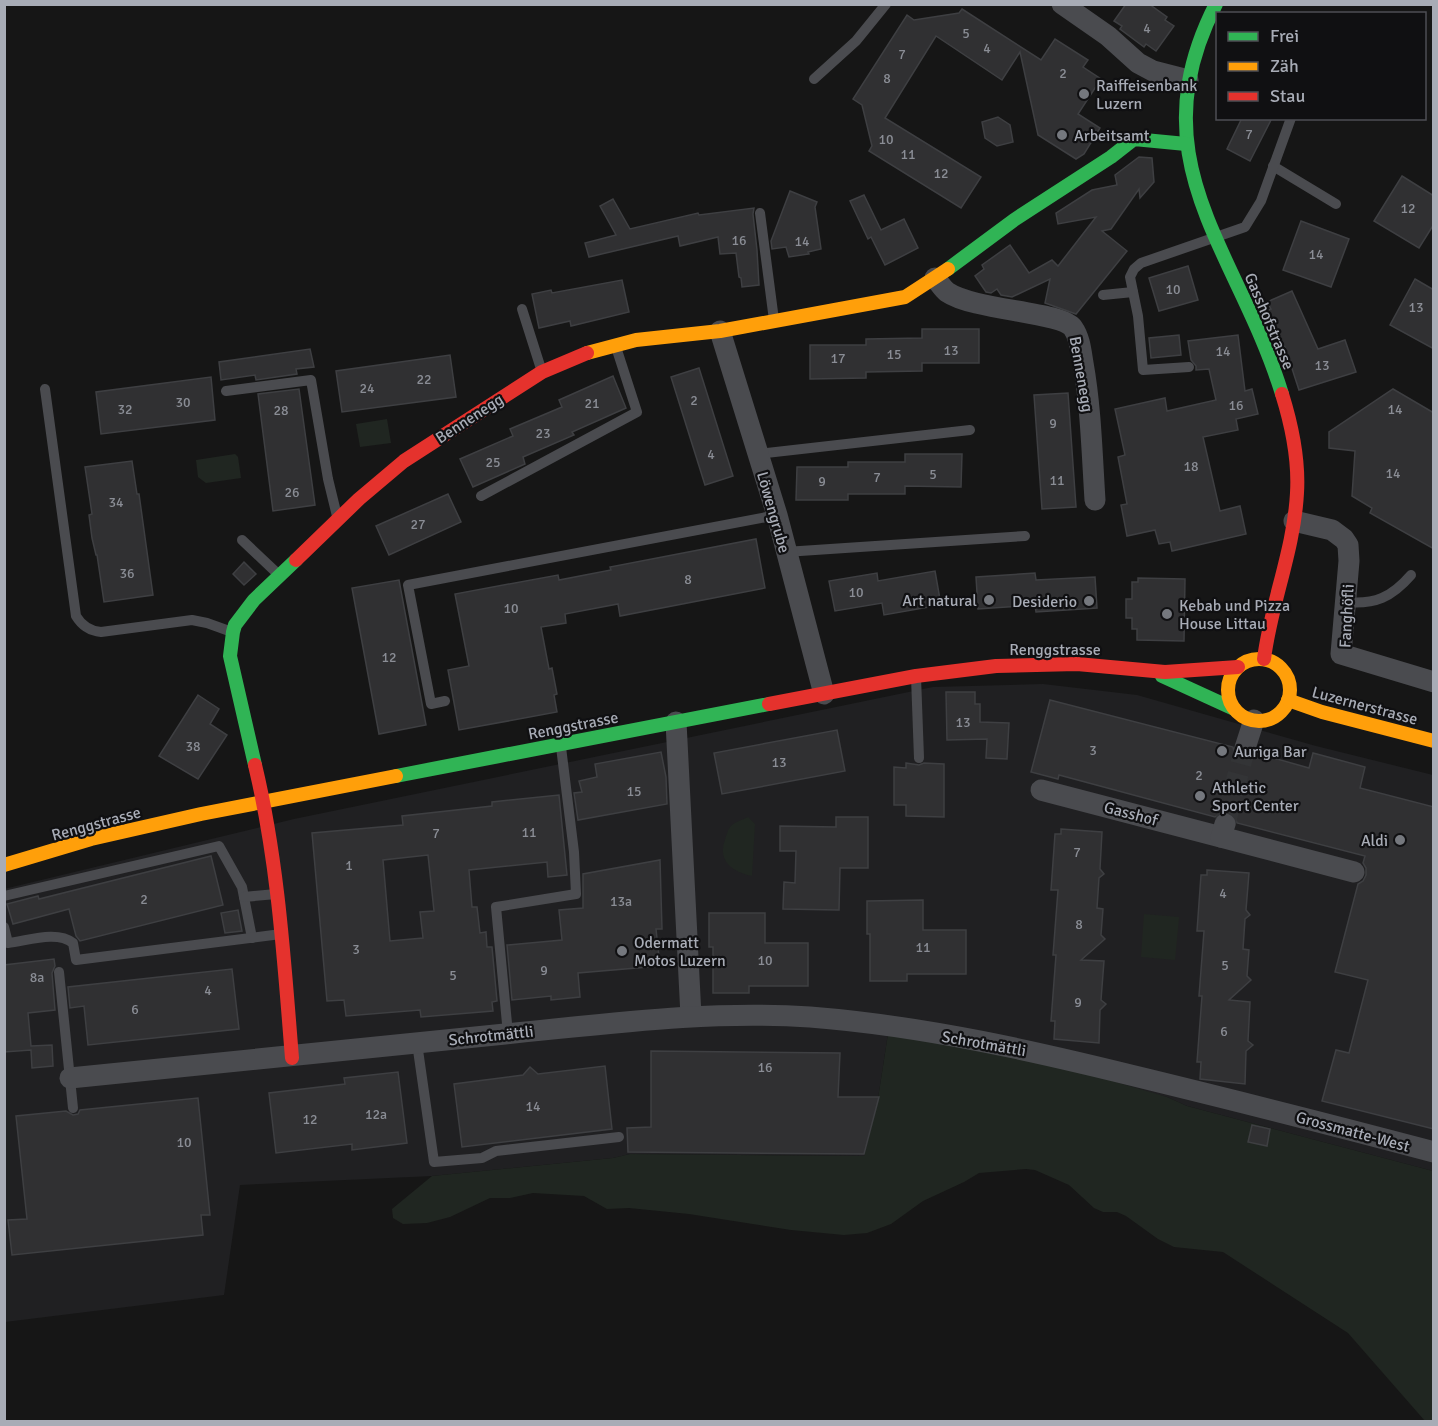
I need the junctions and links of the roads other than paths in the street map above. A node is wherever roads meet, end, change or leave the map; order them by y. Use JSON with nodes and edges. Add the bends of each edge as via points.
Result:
{"nodes":[{"id":1,"x":886,"y":4,"type":"edge"},
{"id":2,"x":1062,"y":4,"type":"edge"},
{"id":3,"x":1216,"y":4,"type":"edge"},
{"id":4,"x":814,"y":79,"type":"dead end"},
{"id":5,"x":1188,"y":80,"type":"junction"},
{"id":6,"x":1290,"y":120,"type":"edge"},
{"id":7,"x":1186,"y":144,"type":"junction"},
{"id":8,"x":1273,"y":166,"type":"junction"},
{"id":9,"x":1336,"y":204,"type":"dead end"},
{"id":10,"x":760,"y":213,"type":"dead end"},
{"id":11,"x":1215,"y":236,"type":"junction"},
{"id":12,"x":935,"y":278,"type":"junction"},
{"id":13,"x":1133,"y":292,"type":"junction"},
{"id":14,"x":1103,"y":295,"type":"dead end"},
{"id":15,"x":522,"y":309,"type":"dead end"},
{"id":16,"x":774,"y":321,"type":"junction"},
{"id":17,"x":720,"y":331,"type":"junction"},
{"id":18,"x":615,"y":344,"type":"junction"},
{"id":19,"x":1188,"y":367,"type":"dead end"},
{"id":20,"x":542,"y":372,"type":"junction"},
{"id":21,"x":45,"y":390,"type":"dead end"},
{"id":22,"x":226,"y":391,"type":"dead end"},
{"id":23,"x":970,"y":430,"type":"dead end"},
{"id":24,"x":758,"y":454,"type":"junction"},
{"id":25,"x":481,"y":496,"type":"dead end"},
{"id":26,"x":1095,"y":500,"type":"dead end"},
{"id":27,"x":777,"y":515,"type":"junction"},
{"id":28,"x":337,"y":519,"type":"junction"},
{"id":29,"x":1294,"y":521,"type":"junction"},
{"id":30,"x":1025,"y":536,"type":"dead end"},
{"id":31,"x":242,"y":540,"type":"dead end"},
{"id":32,"x":785,"y":552,"type":"junction"},
{"id":33,"x":279,"y":575,"type":"junction"},
{"id":34,"x":1411,"y":575,"type":"dead end"},
{"id":35,"x":1345,"y":602,"type":"junction"},
{"id":36,"x":232,"y":632,"type":"junction"},
{"id":37,"x":1264,"y":659,"type":"junction"},
{"id":38,"x":1238,"y":667,"type":"junction"},
{"id":39,"x":1154,"y":672,"type":"junction"},
{"id":40,"x":916,"y":676,"type":"junction"},
{"id":41,"x":1434,"y":682,"type":"edge"},
{"id":42,"x":824,"y":694,"type":"junction"},
{"id":43,"x":1288,"y":700,"type":"junction"},
{"id":44,"x":446,"y":701,"type":"dead end"},
{"id":45,"x":1234,"y":709,"type":"junction"},
{"id":46,"x":1254,"y":720,"type":"junction"},
{"id":47,"x":676,"y":722,"type":"junction"},
{"id":48,"x":1434,"y":741,"type":"edge"},
{"id":49,"x":560,"y":744,"type":"junction"},
{"id":50,"x":1245,"y":748,"type":"tunnel mouth"},
{"id":51,"x":919,"y":758,"type":"dead end"},
{"id":52,"x":1041,"y":790,"type":"dead end"},
{"id":53,"x":264,"y":802,"type":"junction"},
{"id":54,"x":4,"y":865,"type":"edge"},
{"id":55,"x":1354,"y":872,"type":"dead end"},
{"id":56,"x":276,"y":894,"type":"junction"},
{"id":57,"x":4,"y":896,"type":"edge"},
{"id":58,"x":243,"y":897,"type":"junction"},
{"id":59,"x":4,"y":927,"type":"edge"},
{"id":60,"x":282,"y":934,"type":"junction"},
{"id":61,"x":252,"y":938,"type":"junction"},
{"id":62,"x":59,"y":972,"type":"dead end"},
{"id":63,"x":691,"y":1016,"type":"junction"},
{"id":64,"x":508,"y":1034,"type":"junction"},
{"id":65,"x":417,"y":1043,"type":"junction"},
{"id":66,"x":292,"y":1058,"type":"junction"},
{"id":67,"x":70,"y":1078,"type":"junction"},
{"id":68,"x":74,"y":1108,"type":"dead end"},
{"id":69,"x":1272,"y":1110,"type":"joint"},
{"id":70,"x":620,"y":1137,"type":"dead end"},
{"id":71,"x":1434,"y":1152,"type":"edge"}],
"edges":[{"from":1,"to":4,"type":"lane","via":[[856,41]]},
{"from":2,"to":5,"type":"street","via":[[1138,63]]},
{"from":3,"to":5,"type":"street","name":"Gasshofstrasse","via":[[1200,34]]},
{"from":5,"to":7,"type":"street","name":"Gasshofstrasse"},
{"from":6,"to":8,"type":"lane"},
{"from":7,"to":11,"type":"street","name":"Gasshofstrasse"},
{"from":7,"to":12,"type":"street","name":"Bennenegg","via":[[1130,141]]},
{"from":8,"to":9,"type":"lane"},
{"from":8,"to":11,"type":"lane","via":[[1261,201],[1245,227]]},
{"from":10,"to":16,"type":"lane"},
{"from":11,"to":13,"type":"lane","via":[[1141,263],[1130,277]]},
{"from":11,"to":29,"type":"street","name":"Gasshofstrasse","via":[[1284,396],[1297,469]]},
{"from":12,"to":16,"type":"street","name":"Bennenegg","via":[[905,297]]},
{"from":12,"to":26,"type":"street","name":"Bennenegg","via":[[945,291],[964,301],[1052,317],[1072,325],[1078,335],[1088,392]]},
{"from":13,"to":14,"type":"lane"},
{"from":13,"to":19,"type":"lane","via":[[1143,370]]},
{"from":15,"to":20,"type":"lane"},
{"from":16,"to":17,"type":"street","name":"Bennenegg"},
{"from":17,"to":18,"type":"street","name":"Bennenegg"},
{"from":17,"to":24,"type":"street","name":"Löwengrube"},
{"from":18,"to":20,"type":"street","name":"Bennenegg"},
{"from":18,"to":25,"type":"lane","via":[[637,412]]},
{"from":20,"to":28,"type":"street","name":"Bennenegg","via":[[404,461]]},
{"from":21,"to":36,"type":"lane","via":[[80,623],[93,632],[101,632],[192,620]]},
{"from":22,"to":28,"type":"lane","via":[[311,380]]},
{"from":23,"to":24,"type":"lane"},
{"from":24,"to":27,"type":"street","name":"Löwengrube"},
{"from":27,"to":32,"type":"street","name":"Löwengrube"},
{"from":27,"to":44,"type":"lane","via":[[408,585],[431,704]]},
{"from":28,"to":33,"type":"street","name":"Bennenegg"},
{"from":29,"to":35,"type":"street","name":"Fanghöfli","via":[[1326,527],[1344,539],[1349,552]]},
{"from":29,"to":37,"type":"street","name":"Gasshofstrasse"},
{"from":30,"to":32,"type":"lane"},
{"from":31,"to":33,"type":"lane"},
{"from":32,"to":42,"type":"street","name":"Löwengrube"},
{"from":33,"to":36,"type":"street","name":"Bennenegg","via":[[254,600]]},
{"from":34,"to":35,"type":"lane","via":[[1385,597],[1367,603]]},
{"from":35,"to":41,"type":"street","name":"Fanghöfli","via":[[1341,654]]},
{"from":36,"to":53,"type":"street","via":[[230,656]]},
{"from":37,"to":38,"type":"street"},
{"from":37,"to":43,"type":"street","via":[[1275,663],[1288,678]]},
{"from":38,"to":39,"type":"street","name":"Renggstrasse"},
{"from":38,"to":45,"type":"street","via":[[1228,687]]},
{"from":39,"to":40,"type":"street","name":"Renggstrasse","via":[[1094,665],[1029,664]]},
{"from":39,"to":45,"type":"street","name":"Renggstrasse"},
{"from":40,"to":42,"type":"street","name":"Renggstrasse"},
{"from":40,"to":51,"type":"lane"},
{"from":42,"to":47,"type":"street","name":"Renggstrasse"},
{"from":43,"to":46,"type":"street","via":[[1279,714]]},
{"from":43,"to":48,"type":"street","name":"Luzernerstrasse"},
{"from":45,"to":46,"type":"street"},
{"from":46,"to":50,"type":"street"},
{"from":47,"to":49,"type":"street","name":"Renggstrasse"},
{"from":47,"to":63,"type":"street"},
{"from":49,"to":53,"type":"street","name":"Renggstrasse"},
{"from":49,"to":64,"type":"lane","via":[[576,894],[496,907]]},
{"from":52,"to":55,"type":"street","name":"Gasshof","via":[[1223,830]]},
{"from":53,"to":54,"type":"street","name":"Renggstrasse","via":[[91,839]]},
{"from":53,"to":56,"type":"street"},
{"from":56,"to":58,"type":"lane"},
{"from":56,"to":60,"type":"street"},
{"from":57,"to":58,"type":"lane","via":[[219,846],[242,886]]},
{"from":58,"to":61,"type":"lane"},
{"from":59,"to":61,"type":"lane","via":[[8,943],[66,937],[73,943],[75,960]]},
{"from":60,"to":61,"type":"lane"},
{"from":60,"to":66,"type":"street"},
{"from":62,"to":67,"type":"lane"},
{"from":63,"to":64,"type":"street","name":"Schrotmättli"},
{"from":63,"to":69,"type":"street","name":"Schrotmättli","via":[[812,1017],[928,1033],[1049,1054]]},
{"from":64,"to":65,"type":"street","name":"Schrotmättli"},
{"from":65,"to":66,"type":"street","name":"Schrotmättli"},
{"from":65,"to":70,"type":"lane","via":[[434,1162]]},
{"from":66,"to":67,"type":"street","name":"Schrotmättli"},
{"from":67,"to":68,"type":"lane"},
{"from":69,"to":71,"type":"street","name":"Grossmatte-West"}]}
